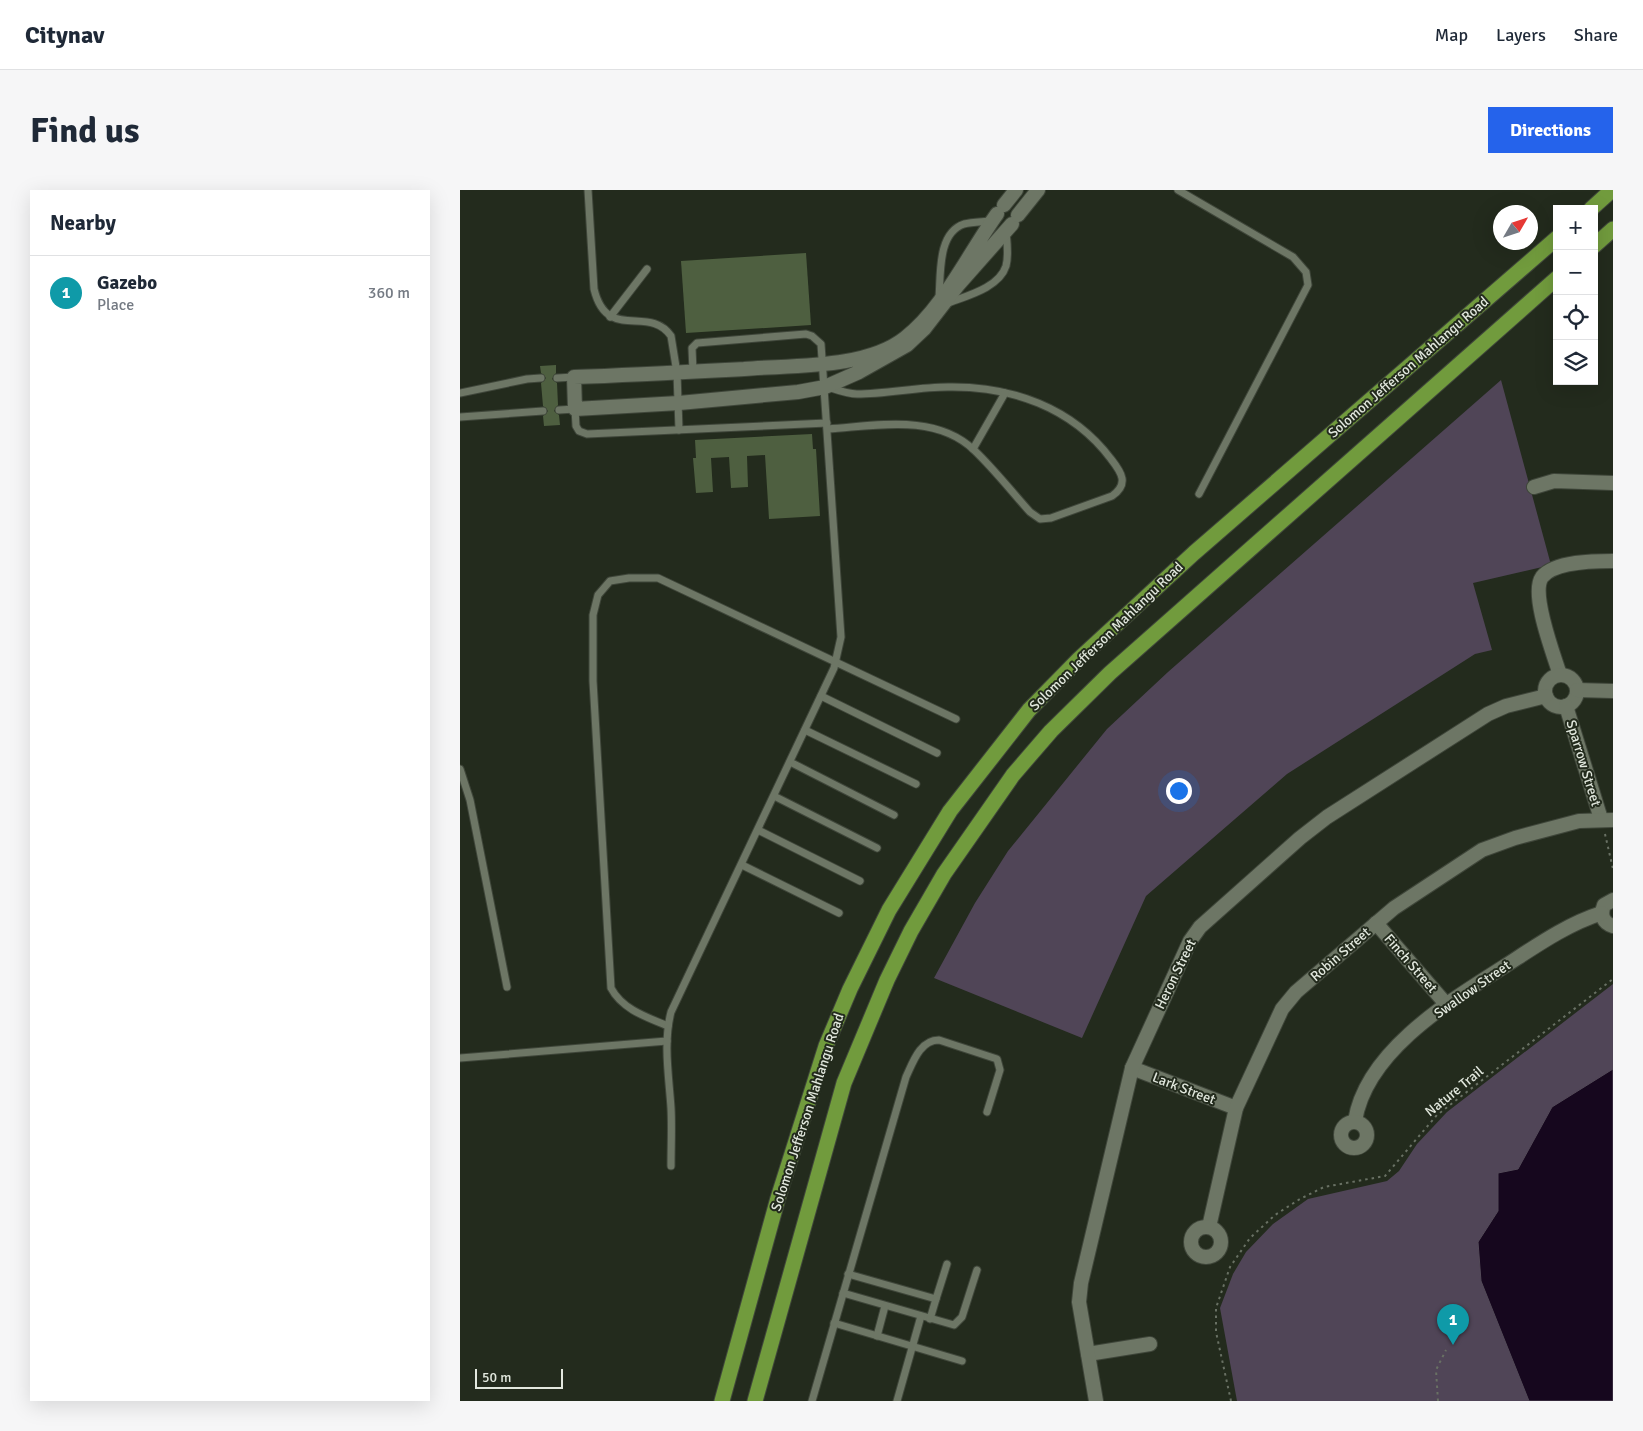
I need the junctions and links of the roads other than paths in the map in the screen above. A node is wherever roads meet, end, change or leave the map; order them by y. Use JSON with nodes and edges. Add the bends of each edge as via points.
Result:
{"nodes":[{"id":1,"x":588,"y":190,"type":"edge"},
{"id":2,"x":1016,"y":190,"type":"edge"},
{"id":3,"x":1038,"y":190,"type":"edge"},
{"id":4,"x":1178,"y":190,"type":"edge"},
{"id":5,"x":1612,"y":190,"type":"edge"},
{"id":6,"x":1595,"y":205,"type":"edge"},
{"id":7,"x":998,"y":213,"type":"junction"},
{"id":8,"x":1012,"y":223,"type":"junction"},
{"id":9,"x":1613,"y":229,"type":"edge"},
{"id":10,"x":1553,"y":241,"type":"edge"},
{"id":11,"x":1598,"y":242,"type":"edge"},
{"id":12,"x":647,"y":269,"type":"dead end"},
{"id":13,"x":1553,"y":282,"type":"edge"},
{"id":14,"x":941,"y":303,"type":"junction"},
{"id":15,"x":610,"y":316,"type":"junction"},
{"id":16,"x":824,"y":363,"type":"junction"},
{"id":17,"x":694,"y":372,"type":"junction"},
{"id":18,"x":677,"y":373,"type":"junction"},
{"id":19,"x":574,"y":377,"type":"junction"},
{"id":20,"x":541,"y":378,"type":"dead end"},
{"id":21,"x":557,"y":378,"type":"dead end"},
{"id":22,"x":825,"y":387,"type":"junction"},
{"id":23,"x":460,"y":393,"type":"edge"},
{"id":24,"x":1005,"y":393,"type":"junction"},
{"id":25,"x":679,"y":403,"type":"junction"},
{"id":26,"x":575,"y":409,"type":"junction"},
{"id":27,"x":559,"y":410,"type":"dead end"},
{"id":28,"x":543,"y":411,"type":"dead end"},
{"id":29,"x":460,"y":417,"type":"edge"},
{"id":30,"x":827,"y":426,"type":"junction"},
{"id":31,"x":679,"y":430,"type":"junction"},
{"id":32,"x":974,"y":449,"type":"junction"},
{"id":33,"x":1613,"y":482,"type":"edge"},
{"id":34,"x":1534,"y":487,"type":"dead end"},
{"id":35,"x":1199,"y":494,"type":"dead end"},
{"id":36,"x":1613,"y":561,"type":"edge"},
{"id":37,"x":836,"y":661,"type":"junction"},
{"id":38,"x":1560,"y":675,"type":"junction"},
{"id":39,"x":1577,"y":690,"type":"junction"},
{"id":40,"x":1613,"y":691,"type":"edge"},
{"id":41,"x":821,"y":696,"type":"junction"},
{"id":42,"x":1546,"y":696,"type":"junction"},
{"id":43,"x":1566,"y":706,"type":"junction"},
{"id":44,"x":956,"y":719,"type":"dead end"},
{"id":45,"x":805,"y":730,"type":"junction"},
{"id":46,"x":937,"y":753,"type":"dead end"},
{"id":47,"x":790,"y":762,"type":"junction"},
{"id":48,"x":460,"y":769,"type":"edge"},
{"id":49,"x":916,"y":784,"type":"dead end"},
{"id":50,"x":774,"y":796,"type":"junction"},
{"id":51,"x":894,"y":815,"type":"dead end"},
{"id":52,"x":1607,"y":820,"type":"edge"},
{"id":53,"x":758,"y":830,"type":"junction"},
{"id":54,"x":876,"y":848,"type":"dead end"},
{"id":55,"x":742,"y":866,"type":"junction"},
{"id":56,"x":860,"y":881,"type":"dead end"},
{"id":57,"x":1613,"y":900,"type":"edge"},
{"id":58,"x":839,"y":913,"type":"dead end"},
{"id":59,"x":1602,"y":913,"type":"junction"},
{"id":60,"x":1376,"y":922,"type":"junction"},
{"id":61,"x":1613,"y":926,"type":"edge"},
{"id":62,"x":507,"y":987,"type":"dead end"},
{"id":63,"x":1446,"y":1004,"type":"junction"},
{"id":64,"x":668,"y":1026,"type":"junction"},
{"id":65,"x":668,"y":1041,"type":"junction"},
{"id":66,"x":460,"y":1058,"type":"edge"},
{"id":67,"x":1132,"y":1068,"type":"junction"},
{"id":68,"x":1236,"y":1108,"type":"junction"},
{"id":69,"x":987,"y":1112,"type":"dead end"},
{"id":70,"x":1355,"y":1121,"type":"dead end"},
{"id":71,"x":671,"y":1166,"type":"dead end"},
{"id":72,"x":1209,"y":1227,"type":"dead end"},
{"id":73,"x":947,"y":1264,"type":"dead end"},
{"id":74,"x":977,"y":1270,"type":"dead end"},
{"id":75,"x":848,"y":1274,"type":"junction"},
{"id":76,"x":843,"y":1293,"type":"junction"},
{"id":77,"x":936,"y":1299,"type":"junction"},
{"id":78,"x":885,"y":1306,"type":"junction"},
{"id":79,"x":921,"y":1316,"type":"junction"},
{"id":80,"x":930,"y":1319,"type":"junction"},
{"id":81,"x":834,"y":1323,"type":"junction"},
{"id":82,"x":877,"y":1336,"type":"junction"},
{"id":83,"x":1150,"y":1344,"type":"dead end"},
{"id":84,"x":912,"y":1347,"type":"junction"},
{"id":85,"x":1088,"y":1354,"type":"junction"},
{"id":86,"x":962,"y":1361,"type":"dead end"},
{"id":87,"x":722,"y":1401,"type":"edge"},
{"id":88,"x":755,"y":1401,"type":"edge"},
{"id":89,"x":812,"y":1401,"type":"edge"},
{"id":90,"x":897,"y":1401,"type":"edge"},
{"id":91,"x":1096,"y":1401,"type":"edge"}],
"edges":[{"from":1,"to":15,"type":"lane","via":[[594,289],[598,301]]},
{"from":2,"to":7,"type":"street"},
{"from":3,"to":8,"type":"street"},
{"from":4,"to":35,"type":"lane","via":[[1293,258],[1309,280],[1295,313]]},
{"from":5,"to":6,"type":"main road"},
{"from":7,"to":14,"type":"street"},
{"from":7,"to":14,"type":"lane","via":[[962,225],[946,241]]},
{"from":8,"to":14,"type":"street"},
{"from":8,"to":14,"type":"lane","via":[[1006,265],[998,278],[981,290]]},
{"from":9,"to":11,"type":"main road"},
{"from":10,"to":87,"type":"main road","name":"Solomon Jefferson Mahlangu Road","via":[[1194,553],[1079,659],[1029,710],[950,811],[889,910],[826,1046],[778,1198]]},
{"from":12,"to":15,"type":"lane"},
{"from":13,"to":88,"type":"main road","name":"Solomon Jefferson Mahlangu Road","via":[[1110,673],[1051,731],[995,799],[930,896],[911,931],[844,1083]]},
{"from":14,"to":16,"type":"street","via":[[899,343],[879,352]]},
{"from":14,"to":22,"type":"street","via":[[924,329],[907,345]]},
{"from":15,"to":18,"type":"lane","via":[[655,323],[665,329],[673,340]]},
{"from":16,"to":17,"type":"street"},
{"from":16,"to":17,"type":"lane","via":[[821,344],[806,334],[697,343],[692,348]]},
{"from":16,"to":22,"type":"lane"},
{"from":17,"to":18,"type":"street"},
{"from":18,"to":19,"type":"street"},
{"from":18,"to":25,"type":"lane"},
{"from":19,"to":21,"type":"lane"},
{"from":19,"to":26,"type":"street"},
{"from":20,"to":23,"type":"lane"},
{"from":22,"to":24,"type":"lane","via":[[856,394],[947,387]]},
{"from":22,"to":25,"type":"street"},
{"from":22,"to":30,"type":"lane"},
{"from":24,"to":32,"type":"lane"},
{"from":24,"to":32,"type":"lane","via":[[1030,398],[1056,409],[1078,424],[1120,472],[1123,480],[1120,490],[1112,496],[1040,519]]},
{"from":25,"to":26,"type":"street"},
{"from":25,"to":31,"type":"lane"},
{"from":26,"to":27,"type":"lane"},
{"from":26,"to":31,"type":"lane","via":[[576,426],[582,434]]},
{"from":28,"to":29,"type":"lane"},
{"from":30,"to":31,"type":"lane"},
{"from":30,"to":32,"type":"lane","via":[[907,424],[940,431]]},
{"from":30,"to":37,"type":"lane","via":[[841,638]]},
{"from":33,"to":34,"type":"street","via":[[1554,481]]},
{"from":36,"to":38,"type":"street","via":[[1588,561],[1566,566],[1547,573],[1539,583],[1538,601]]},
{"from":37,"to":41,"type":"lane"},
{"from":37,"to":44,"type":"lane"},
{"from":37,"to":64,"type":"lane","via":[[658,578],[610,581],[598,595],[593,615],[593,681],[611,988],[616,998],[627,1007]]},
{"from":38,"to":39,"type":"street","via":[[1570,677]]},
{"from":38,"to":42,"type":"street","via":[[1550,680]]},
{"from":39,"to":40,"type":"street"},
{"from":39,"to":43,"type":"street","via":[[1574,700]]},
{"from":41,"to":45,"type":"lane"},
{"from":41,"to":46,"type":"lane"},
{"from":42,"to":43,"type":"street","via":[[1552,704]]},
{"from":42,"to":67,"type":"street","name":"Heron Street","via":[[1488,714],[1328,817],[1200,927],[1184,950]]},
{"from":43,"to":52,"type":"street","name":"Sparrow Street"},
{"from":45,"to":47,"type":"lane"},
{"from":45,"to":49,"type":"lane"},
{"from":47,"to":50,"type":"lane"},
{"from":47,"to":51,"type":"lane"},
{"from":48,"to":62,"type":"lane","via":[[478,838]]},
{"from":50,"to":53,"type":"lane"},
{"from":50,"to":54,"type":"lane"},
{"from":52,"to":60,"type":"street","name":"Robin Street","via":[[1579,821],[1492,846]]},
{"from":53,"to":55,"type":"lane"},
{"from":53,"to":56,"type":"lane"},
{"from":55,"to":58,"type":"lane"},
{"from":55,"to":64,"type":"lane","via":[[682,988]]},
{"from":57,"to":59,"type":"street","via":[[1604,905]]},
{"from":59,"to":61,"type":"street","via":[[1605,922]]},
{"from":59,"to":63,"type":"street","name":"Swallow Street","via":[[1575,923]]},
{"from":60,"to":63,"type":"street","name":"Finch Street"},
{"from":60,"to":68,"type":"street","name":"Robin Street","via":[[1288,1000]]},
{"from":63,"to":70,"type":"street","name":"Swallow Street","via":[[1383,1063],[1367,1086]]},
{"from":64,"to":65,"type":"lane"},
{"from":65,"to":66,"type":"lane"},
{"from":65,"to":71,"type":"lane"},
{"from":67,"to":68,"type":"street","name":"Lark Street"},
{"from":67,"to":85,"type":"street","name":"Heron Street","via":[[1079,1294]]},
{"from":68,"to":72,"type":"street","name":"Robin Street"},
{"from":69,"to":75,"type":"lane","via":[[1000,1070],[997,1059],[939,1040],[925,1044],[906,1077]]},
{"from":73,"to":77,"type":"lane"},
{"from":74,"to":80,"type":"lane","via":[[958,1323],[954,1325]]},
{"from":75,"to":76,"type":"lane"},
{"from":75,"to":77,"type":"lane"},
{"from":76,"to":78,"type":"lane"},
{"from":76,"to":81,"type":"lane"},
{"from":77,"to":80,"type":"lane"},
{"from":78,"to":79,"type":"lane"},
{"from":78,"to":82,"type":"lane"},
{"from":79,"to":80,"type":"lane"},
{"from":79,"to":84,"type":"lane"},
{"from":81,"to":82,"type":"lane"},
{"from":81,"to":89,"type":"lane"},
{"from":82,"to":84,"type":"lane"},
{"from":83,"to":85,"type":"street"},
{"from":84,"to":86,"type":"lane"},
{"from":84,"to":90,"type":"lane"},
{"from":85,"to":91,"type":"street","name":"Heron Street"}]}
